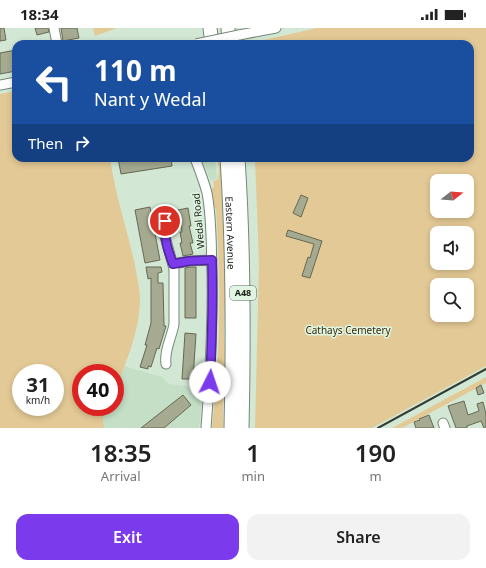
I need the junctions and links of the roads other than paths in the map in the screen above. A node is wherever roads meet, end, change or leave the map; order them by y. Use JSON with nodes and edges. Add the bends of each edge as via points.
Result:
{"nodes":[{"id":1,"x":54,"y":28,"type":"edge"},
{"id":2,"x":210,"y":28,"type":"edge"},
{"id":3,"x":216,"y":28,"type":"edge"},
{"id":4,"x":276,"y":28,"type":"edge"},
{"id":5,"x":232,"y":36,"type":"edge"},
{"id":6,"x":56,"y":40,"type":"edge"},
{"id":7,"x":212,"y":40,"type":"edge"},
{"id":8,"x":214,"y":40,"type":"edge"},
{"id":9,"x":218,"y":40,"type":"edge"},
{"id":10,"x":12,"y":83,"type":"edge"},
{"id":11,"x":0,"y":85,"type":"edge"},
{"id":12,"x":196,"y":162,"type":"edge"},
{"id":13,"x":227,"y":162,"type":"edge"},
{"id":14,"x":238,"y":162,"type":"edge"},
{"id":15,"x":165,"y":221,"type":"dead end"},
{"id":16,"x":212,"y":260,"type":"junction"},
{"id":17,"x":173,"y":264,"type":"junction"},
{"id":18,"x":166,"y":364,"type":"dead end"},
{"id":19,"x":206,"y":428,"type":"edge"},
{"id":20,"x":231,"y":428,"type":"edge"},
{"id":21,"x":242,"y":428,"type":"edge"}],
"edges":[{"from":1,"to":6,"type":"street"},
{"from":2,"to":7,"type":"highway"},
{"from":3,"to":9,"type":"highway"},
{"from":4,"to":5,"type":"street"},
{"from":5,"to":8,"type":"street","bridge":true},
{"from":10,"to":11,"type":"street"},
{"from":12,"to":16,"type":"street","name":"Wedal Road","via":[[207,194]]},
{"from":13,"to":20,"type":"highway","name":"Eastern Avenue","number":"A48","via":[[232,276]]},
{"from":14,"to":21,"type":"highway","name":"Eastern Avenue","number":"A48","via":[[243,275]]},
{"from":15,"to":17,"type":"street","via":[[164,233]]},
{"from":16,"to":17,"type":"street"},
{"from":16,"to":19,"type":"street","name":"Wedal Road","via":[[212,350]]},
{"from":17,"to":18,"type":"street","via":[[174,324],[165,358]]}]}
